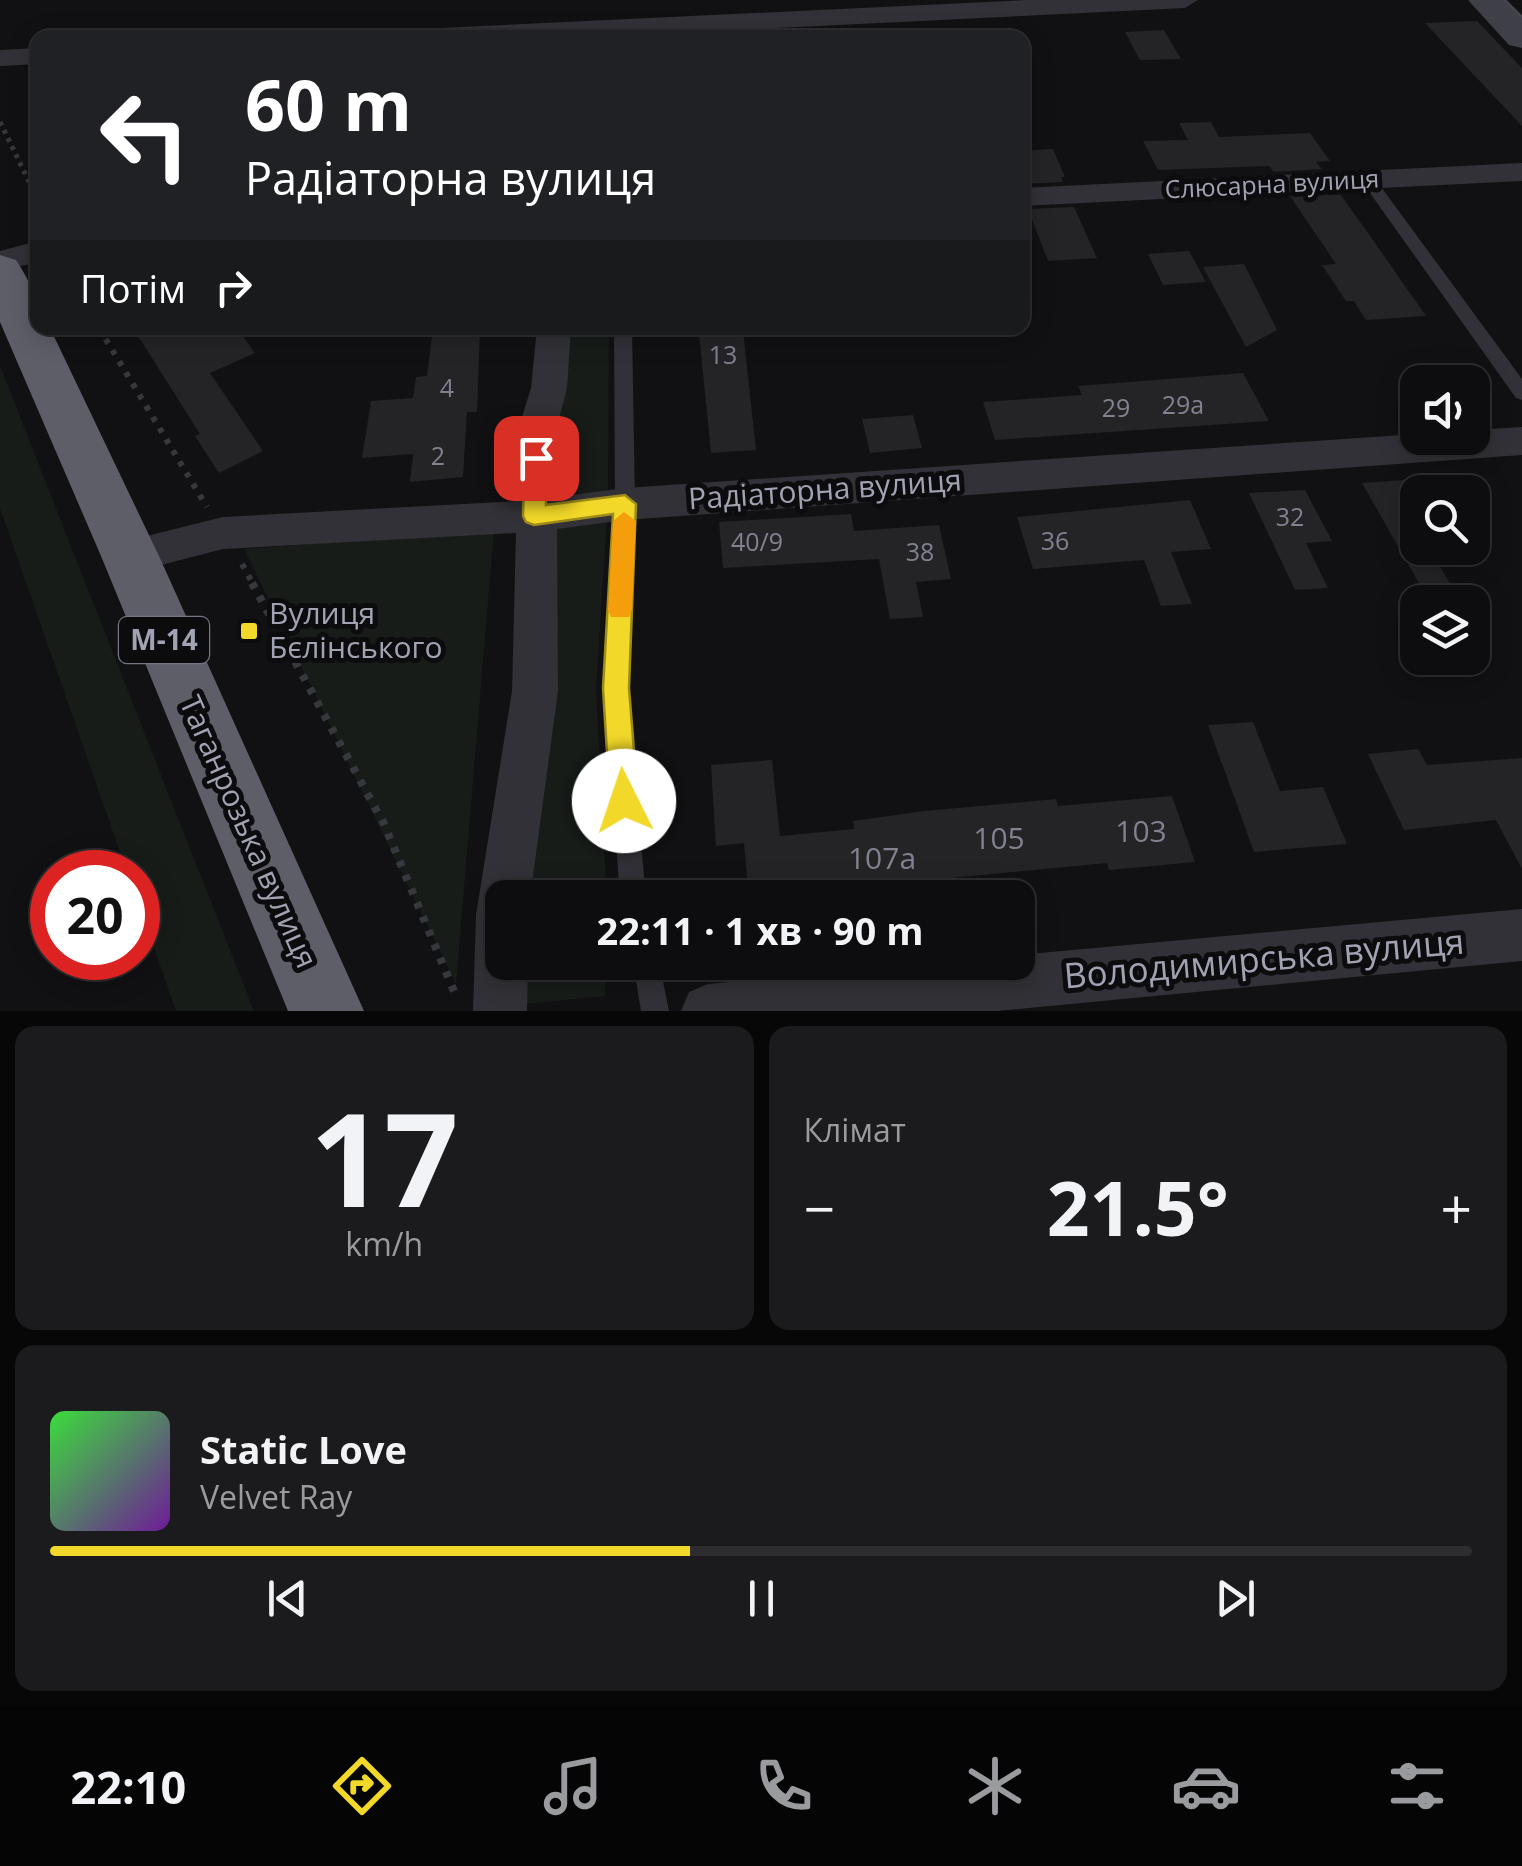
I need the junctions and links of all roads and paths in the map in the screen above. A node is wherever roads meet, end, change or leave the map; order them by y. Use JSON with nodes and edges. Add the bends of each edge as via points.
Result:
{"nodes":[{"id":1,"x":576,"y":0,"type":"edge"},
{"id":2,"x":1185,"y":0,"type":"edge"},
{"id":3,"x":1486,"y":0,"type":"edge"},
{"id":4,"x":571,"y":30,"type":"edge"},
{"id":5,"x":654,"y":30,"type":"edge"},
{"id":6,"x":1522,"y":37,"type":"edge"},
{"id":7,"x":30,"y":56,"type":"edge"},
{"id":8,"x":0,"y":58,"type":"edge"},
{"id":9,"x":0,"y":122,"type":"edge"},
{"id":10,"x":1522,"y":172,"type":"edge"},
{"id":11,"x":1368,"y":179,"type":"junction"},
{"id":12,"x":30,"y":184,"type":"edge"},
{"id":13,"x":1030,"y":196,"type":"edge"},
{"id":14,"x":30,"y":253,"type":"edge"},
{"id":15,"x":0,"y":261,"type":"edge"},
{"id":16,"x":0,"y":270,"type":"edge"},
{"id":17,"x":103,"y":335,"type":"edge"},
{"id":18,"x":553,"y":335,"type":"edge"},
{"id":19,"x":623,"y":335,"type":"edge"},
{"id":20,"x":1522,"y":393,"type":"edge"},
{"id":21,"x":1522,"y":441,"type":"edge"},
{"id":22,"x":625,"y":504,"type":"junction"},
{"id":23,"x":534,"y":516,"type":"junction"},
{"id":24,"x":223,"y":533,"type":"junction"},
{"id":25,"x":130,"y":556,"type":"junction"},
{"id":26,"x":507,"y":880,"type":"edge"},
{"id":27,"x":632,"y":880,"type":"edge"},
{"id":28,"x":1522,"y":935,"type":"edge"},
{"id":29,"x":501,"y":980,"type":"edge"},
{"id":30,"x":649,"y":980,"type":"edge"},
{"id":31,"x":326,"y":1011,"type":"edge"},
{"id":32,"x":462,"y":1011,"type":"edge"},
{"id":33,"x":500,"y":1011,"type":"edge"},
{"id":34,"x":654,"y":1011,"type":"edge"},
{"id":35,"x":708,"y":1011,"type":"edge"}],
"edges":[{"from":1,"to":4,"type":"street"},
{"from":2,"to":5,"type":"street"},
{"from":3,"to":6,"type":"street"},
{"from":7,"to":8,"type":"street"},
{"from":9,"to":12,"type":"path"},
{"from":10,"to":11,"type":"street","name":"Слюсарна вулиця"},
{"from":11,"to":13,"type":"street","name":"Слюсарна вулиця"},
{"from":11,"to":20,"type":"lane"},
{"from":14,"to":15,"type":"street"},
{"from":16,"to":25,"type":"highway","name":"Таганрозька вулиця","number":"М-14"},
{"from":17,"to":24,"type":"path"},
{"from":18,"to":23,"type":"street","via":[[549,388],[536,430]]},
{"from":19,"to":22,"type":"lane"},
{"from":21,"to":22,"type":"street","name":"Радіаторна вулиця"},
{"from":22,"to":23,"type":"street","name":"Радіаторна вулиця"},
{"from":22,"to":27,"type":"lane","via":[[616,688]]},
{"from":23,"to":24,"type":"street","name":"Радіаторна вулиця"},
{"from":23,"to":26,"type":"street","via":[[535,692]]},
{"from":24,"to":25,"type":"street","name":"Радіаторна вулиця"},
{"from":24,"to":32,"type":"path","via":[[384,824]]},
{"from":25,"to":31,"type":"highway","name":"Таганрозька вулиця","number":"М-14"},
{"from":28,"to":35,"type":"street","name":"Володимирська вулиця"},
{"from":29,"to":33,"type":"street"},
{"from":30,"to":34,"type":"lane"}]}
